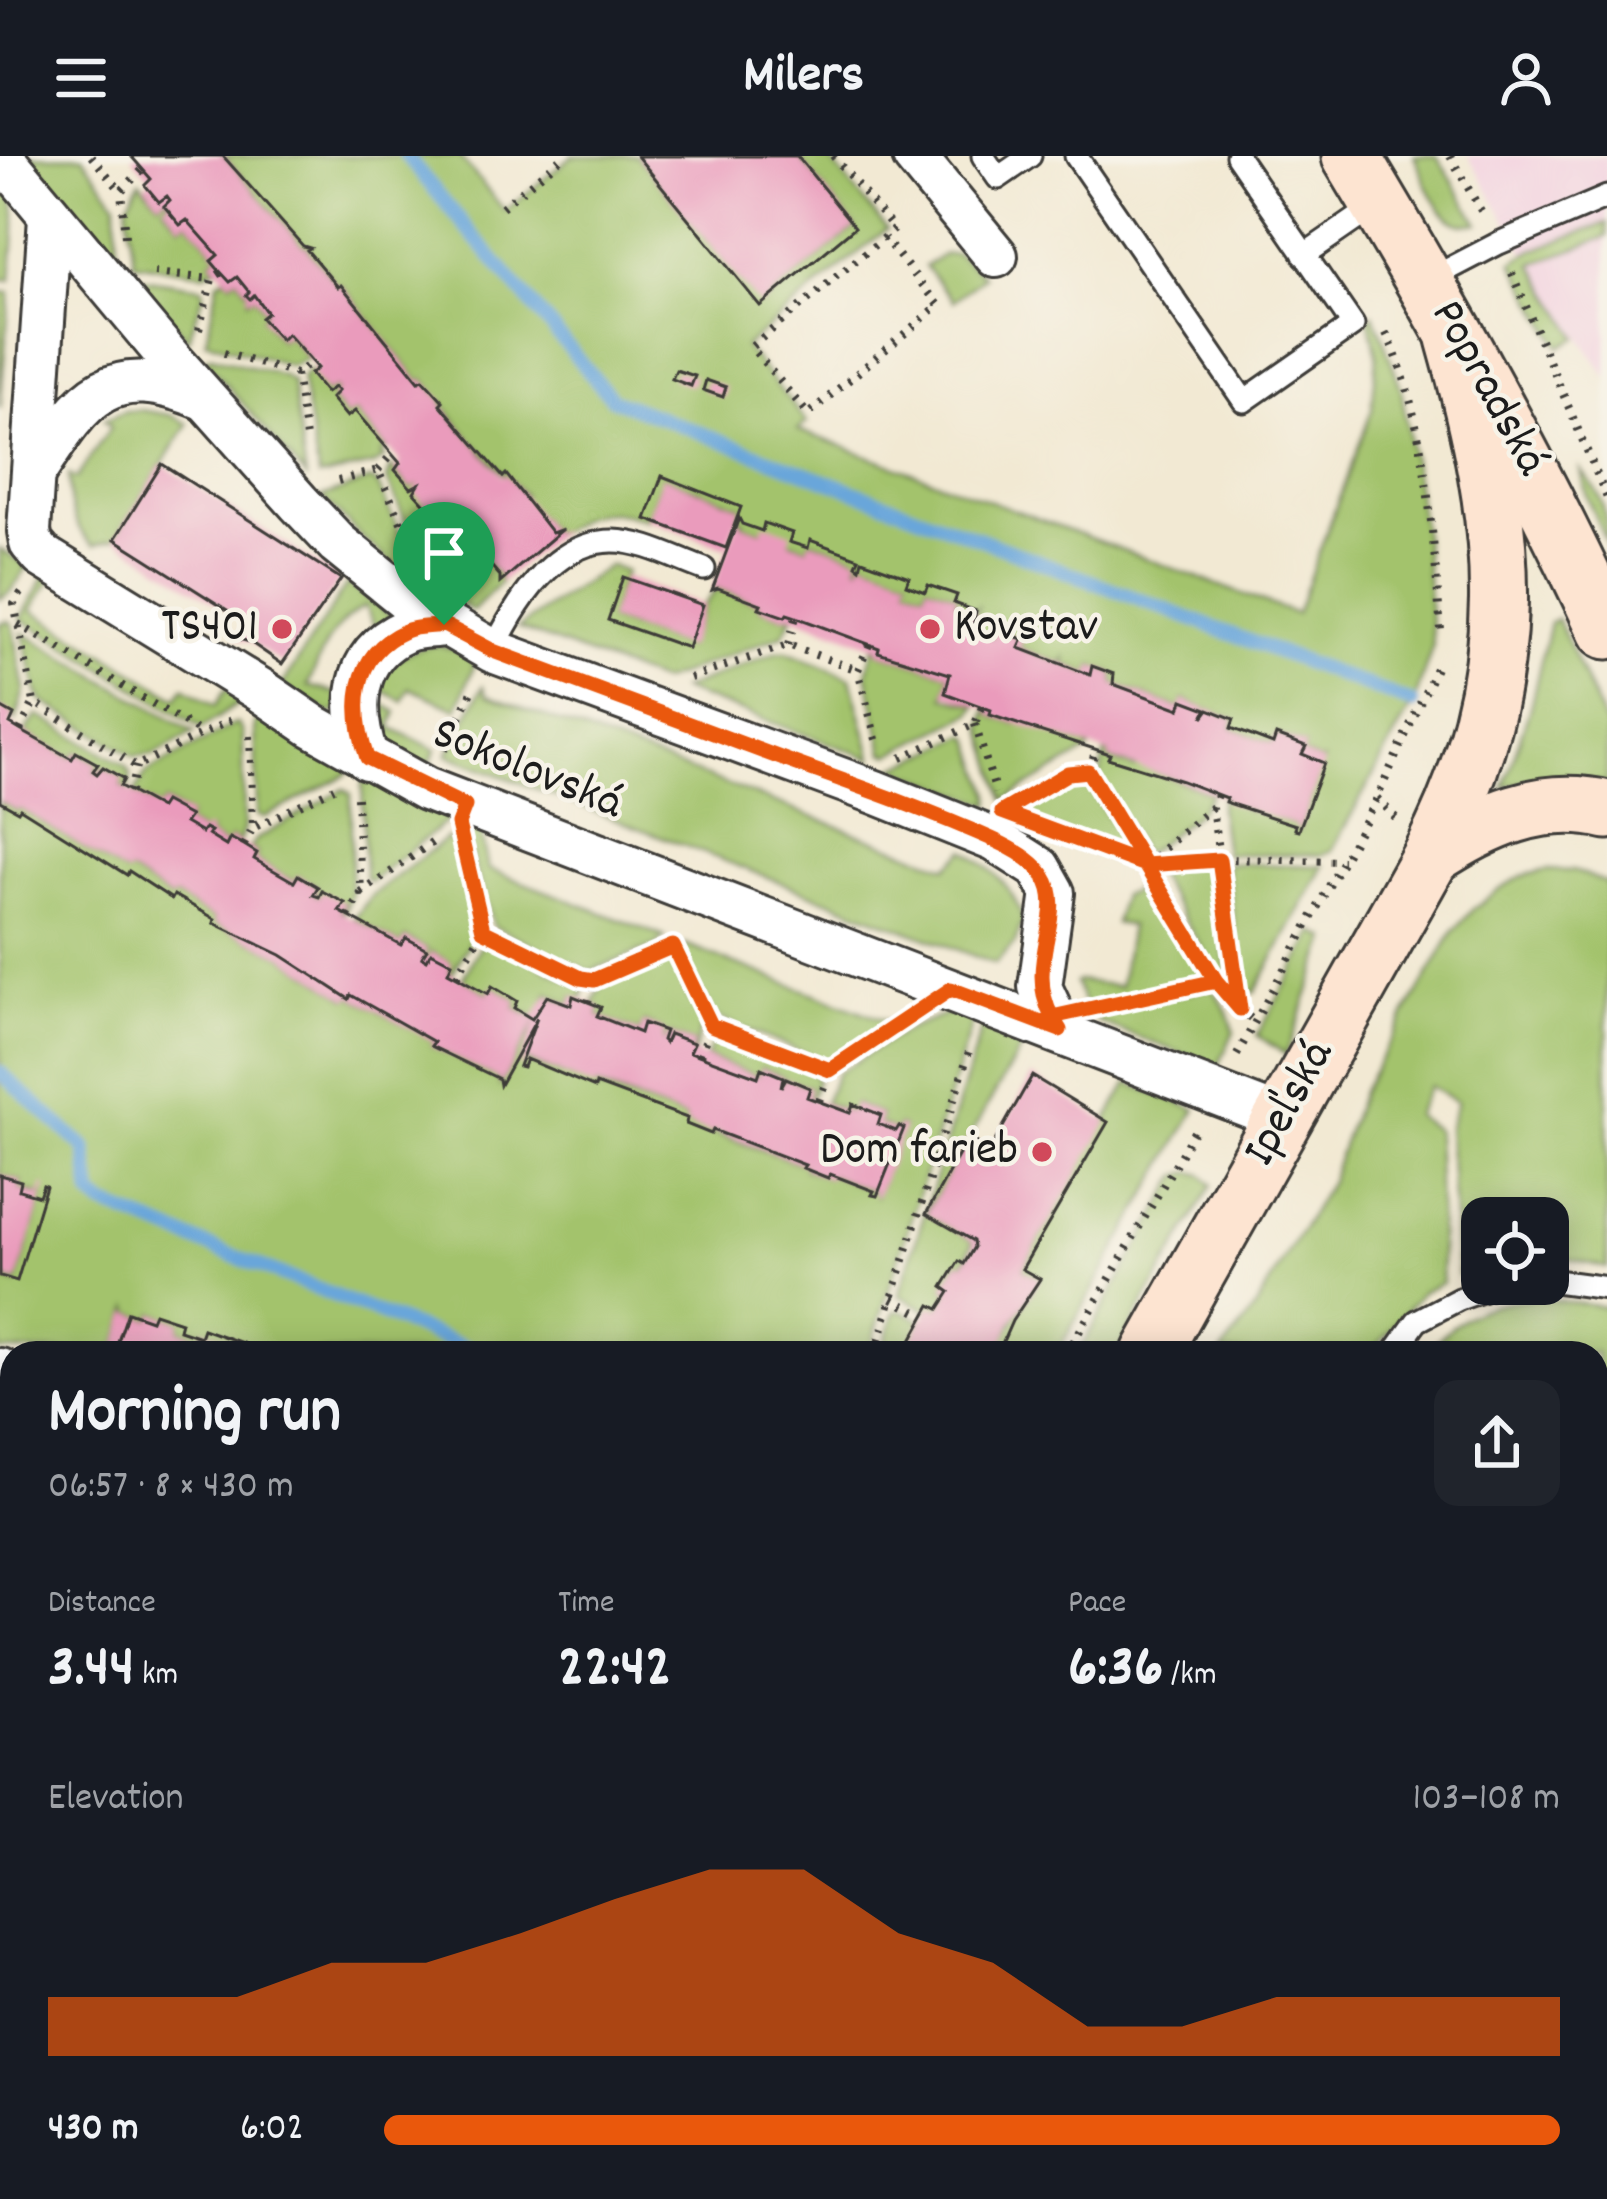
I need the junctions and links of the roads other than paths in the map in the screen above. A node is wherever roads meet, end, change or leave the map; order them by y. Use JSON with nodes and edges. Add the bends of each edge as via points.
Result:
{"nodes":[{"id":1,"x":1,"y":156,"type":"edge"},
{"id":2,"x":914,"y":156,"type":"edge"},
{"id":3,"x":983,"y":156,"type":"edge"},
{"id":4,"x":1030,"y":156,"type":"edge"},
{"id":5,"x":1076,"y":156,"type":"edge"},
{"id":6,"x":1237,"y":156,"type":"edge"},
{"id":7,"x":1365,"y":179,"type":"edge"},
{"id":8,"x":1607,"y":197,"type":"edge"},
{"id":9,"x":50,"y":218,"type":"junction"},
{"id":10,"x":1304,"y":255,"type":"junction"},
{"id":11,"x":996,"y":256,"type":"dead end"},
{"id":12,"x":1427,"y":280,"type":"junction"},
{"id":13,"x":1455,"y":338,"type":"junction"},
{"id":14,"x":205,"y":398,"type":"junction"},
{"id":15,"x":32,"y":476,"type":"junction"},
{"id":16,"x":704,"y":568,"type":"dead end"},
{"id":17,"x":429,"y":615,"type":"junction"},
{"id":18,"x":1607,"y":630,"type":"edge"},
{"id":19,"x":493,"y":651,"type":"junction"},
{"id":20,"x":353,"y":774,"type":"junction"},
{"id":21,"x":1607,"y":810,"type":"edge"},
{"id":22,"x":1431,"y":856,"type":"junction"},
{"id":23,"x":1056,"y":1023,"type":"junction"},
{"id":24,"x":1283,"y":1119,"type":"junction"},
{"id":25,"x":1569,"y":1283,"type":"edge"},
{"id":26,"x":1607,"y":1288,"type":"edge"},
{"id":27,"x":1461,"y":1299,"type":"edge"},
{"id":28,"x":1158,"y":1341,"type":"edge"},
{"id":29,"x":1403,"y":1341,"type":"edge"}],
"edges":[{"from":1,"to":9,"type":"street","name":"Sokolovská"},
{"from":2,"to":11,"type":"street"},
{"from":3,"to":4,"type":"lane","via":[[998,178]]},
{"from":5,"to":10,"type":"lane","via":[[1244,401],[1353,326]]},
{"from":6,"to":10,"type":"lane"},
{"from":7,"to":10,"type":"lane"},
{"from":7,"to":12,"type":"street","name":"Popradská"},
{"from":8,"to":12,"type":"lane"},
{"from":9,"to":14,"type":"street","name":"Sokolovská","via":[[119,278]]},
{"from":9,"to":15,"type":"street","name":"Sokolovská"},
{"from":12,"to":13,"type":"street","name":"Popradská"},
{"from":13,"to":18,"type":"street","name":"Popradská","via":[[1546,496]]},
{"from":13,"to":22,"type":"street","name":"Ipeľská","via":[[1491,475],[1499,606],[1484,730]]},
{"from":14,"to":15,"type":"street","via":[[143,382],[98,392]]},
{"from":14,"to":17,"type":"street","name":"Sokolovská","via":[[337,543]]},
{"from":15,"to":20,"type":"street","name":"Sokolovská","via":[[29,531],[42,556]]},
{"from":16,"to":19,"type":"lane","via":[[628,543],[572,552],[541,577]]},
{"from":17,"to":19,"type":"street","name":"Sokolovská"},
{"from":17,"to":20,"type":"street","via":[[376,651],[361,675]]},
{"from":19,"to":23,"type":"street","name":"Sokolovská","via":[[875,792],[1026,858],[1053,893],[1040,974]]},
{"from":20,"to":23,"type":"street","name":"Sokolovská"},
{"from":21,"to":22,"type":"street","via":[[1516,812]]},
{"from":22,"to":24,"type":"street","name":"Ipeľská"},
{"from":23,"to":24,"type":"street","name":"Sokolovská"},
{"from":24,"to":28,"type":"street","name":"Ipeľská"},
{"from":25,"to":26,"type":"lane"},
{"from":27,"to":29,"type":"lane","via":[[1417,1322]]}]}
